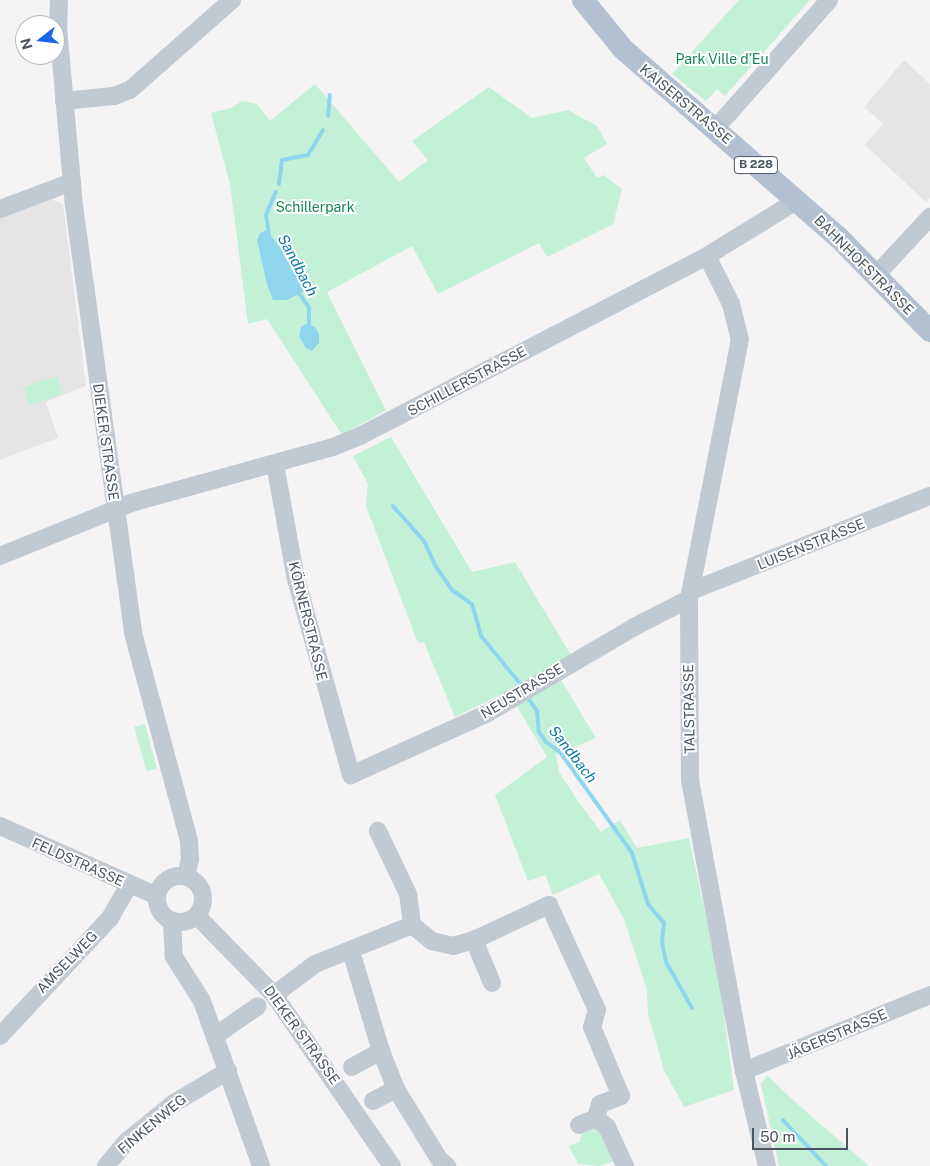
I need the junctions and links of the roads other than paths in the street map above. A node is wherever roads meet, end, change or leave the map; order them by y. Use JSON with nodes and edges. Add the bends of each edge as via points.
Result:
{"nodes":[{"id":1,"x":59,"y":0,"type":"edge"},
{"id":2,"x":232,"y":0,"type":"edge"},
{"id":3,"x":583,"y":0,"type":"edge"},
{"id":4,"x":829,"y":0,"type":"edge"},
{"id":5,"x":64,"y":101,"type":"junction"},
{"id":6,"x":715,"y":129,"type":"junction"},
{"id":7,"x":72,"y":182,"type":"junction"},
{"id":8,"x":798,"y":200,"type":"junction"},
{"id":9,"x":0,"y":209,"type":"edge"},
{"id":10,"x":930,"y":217,"type":"edge"},
{"id":11,"x":707,"y":256,"type":"junction"},
{"id":12,"x":877,"y":274,"type":"junction"},
{"id":13,"x":930,"y":331,"type":"edge"},
{"id":14,"x":275,"y":464,"type":"junction"},
{"id":15,"x":930,"y":496,"type":"edge"},
{"id":16,"x":116,"y":511,"type":"junction"},
{"id":17,"x":0,"y":556,"type":"edge"},
{"id":18,"x":690,"y":595,"type":"junction"},
{"id":19,"x":351,"y":775,"type":"joint"},
{"id":20,"x":0,"y":826,"type":"edge"},
{"id":21,"x":378,"y":832,"type":"dead end"},
{"id":22,"x":186,"y":876,"type":"junction"},
{"id":23,"x":129,"y":885,"type":"junction"},
{"id":24,"x":157,"y":896,"type":"junction"},
{"id":25,"x":197,"y":916,"type":"junction"},
{"id":26,"x":172,"y":922,"type":"junction"},
{"id":27,"x":412,"y":925,"type":"junction"},
{"id":28,"x":474,"y":940,"type":"junction"},
{"id":29,"x":352,"y":951,"type":"junction"},
{"id":30,"x":492,"y":983,"type":"dead end"},
{"id":31,"x":274,"y":995,"type":"junction"},
{"id":32,"x":930,"y":995,"type":"edge"},
{"id":33,"x":258,"y":1006,"type":"dead end"},
{"id":34,"x":0,"y":1036,"type":"edge"},
{"id":35,"x":215,"y":1036,"type":"junction"},
{"id":36,"x":381,"y":1051,"type":"junction"},
{"id":37,"x":352,"y":1067,"type":"dead end"},
{"id":38,"x":228,"y":1071,"type":"junction"},
{"id":39,"x":744,"y":1071,"type":"junction"},
{"id":40,"x":396,"y":1089,"type":"junction"},
{"id":41,"x":373,"y":1101,"type":"dead end"},
{"id":42,"x":596,"y":1118,"type":"junction"},
{"id":43,"x":579,"y":1125,"type":"dead end"},
{"id":44,"x":106,"y":1166,"type":"edge"},
{"id":45,"x":262,"y":1166,"type":"edge"},
{"id":46,"x":392,"y":1166,"type":"edge"},
{"id":47,"x":447,"y":1166,"type":"edge"},
{"id":48,"x":624,"y":1166,"type":"edge"},
{"id":49,"x":767,"y":1166,"type":"edge"}],
"edges":[{"from":1,"to":5,"type":"street","name":"DIEKER STRASSE"},
{"from":2,"to":5,"type":"street","via":[[130,90],[114,96]]},
{"from":3,"to":6,"type":"main road","name":"KAISERSTRASSE","number":"B 228","via":[[623,49]]},
{"from":4,"to":6,"type":"street"},
{"from":5,"to":7,"type":"street","name":"DIEKER STRASSE"},
{"from":6,"to":8,"type":"main road","name":"KAISERSTRASSE","number":"B 228"},
{"from":7,"to":9,"type":"street"},
{"from":7,"to":16,"type":"street","name":"DIEKER STRASSE"},
{"from":8,"to":11,"type":"street","name":"SCHILLERSTRASSE"},
{"from":8,"to":12,"type":"main road","name":"BAHNHOFSTRASSE","number":"B 228"},
{"from":10,"to":12,"type":"street"},
{"from":11,"to":14,"type":"street","name":"SCHILLERSTRASSE","via":[[385,424],[334,447]]},
{"from":11,"to":18,"type":"street","name":"TALSTRASSE","via":[[735,313],[740,339]]},
{"from":12,"to":13,"type":"main road","name":"BAHNHOFSTRASSE","number":"B 228"},
{"from":14,"to":16,"type":"street","name":"SCHILLERSTRASSE"},
{"from":14,"to":19,"type":"street","name":"KÖRNERSTRASSE","via":[[296,579]]},
{"from":15,"to":18,"type":"street","name":"LUISENSTRASSE"},
{"from":16,"to":17,"type":"street","name":"SCHILLERSTRASSE"},
{"from":16,"to":22,"type":"street","name":"DIEKER STRASSE","via":[[133,633],[189,841],[190,859]]},
{"from":18,"to":19,"type":"street","name":"NEUSTRASSE","via":[[508,701],[451,731]]},
{"from":18,"to":39,"type":"street","name":"TALSTRASSE","via":[[690,780]]},
{"from":20,"to":23,"type":"street","name":"FELDSTRASSE"},
{"from":21,"to":27,"type":"street","via":[[408,894]]},
{"from":22,"to":24,"type":"street","via":[[164,882]]},
{"from":22,"to":25,"type":"street","via":[[194,880],[202,893],[202,908]]},
{"from":23,"to":24,"type":"street","name":"FELDSTRASSE"},
{"from":23,"to":34,"type":"street","name":"AMSELWEG","via":[[110,918]]},
{"from":24,"to":26,"type":"street","via":[[160,910]]},
{"from":25,"to":26,"type":"street","via":[[187,922]]},
{"from":25,"to":31,"type":"street","name":"DIEKER STRASSE"},
{"from":26,"to":35,"type":"street","via":[[170,939],[174,956],[198,994]]},
{"from":27,"to":28,"type":"street","via":[[432,941],[453,946]]},
{"from":27,"to":29,"type":"street"},
{"from":28,"to":30,"type":"street"},
{"from":28,"to":42,"type":"street","via":[[549,905],[597,1010],[592,1028],[621,1096],[600,1104]]},
{"from":29,"to":31,"type":"street","via":[[316,964]]},
{"from":29,"to":36,"type":"street"},
{"from":31,"to":46,"type":"street","name":"DIEKER STRASSE"},
{"from":32,"to":39,"type":"street","name":"JÄGERSTRASSE"},
{"from":33,"to":35,"type":"street"},
{"from":35,"to":38,"type":"street"},
{"from":36,"to":37,"type":"street"},
{"from":36,"to":40,"type":"street"},
{"from":38,"to":44,"type":"street","name":"FINKENWEG","via":[[174,1103],[126,1142]]},
{"from":38,"to":45,"type":"street"},
{"from":39,"to":49,"type":"street","name":"TALSTRASSE"},
{"from":40,"to":41,"type":"street"},
{"from":40,"to":47,"type":"street","via":[[439,1159]]},
{"from":42,"to":43,"type":"street"},
{"from":42,"to":48,"type":"street","via":[[607,1127]]}]}
